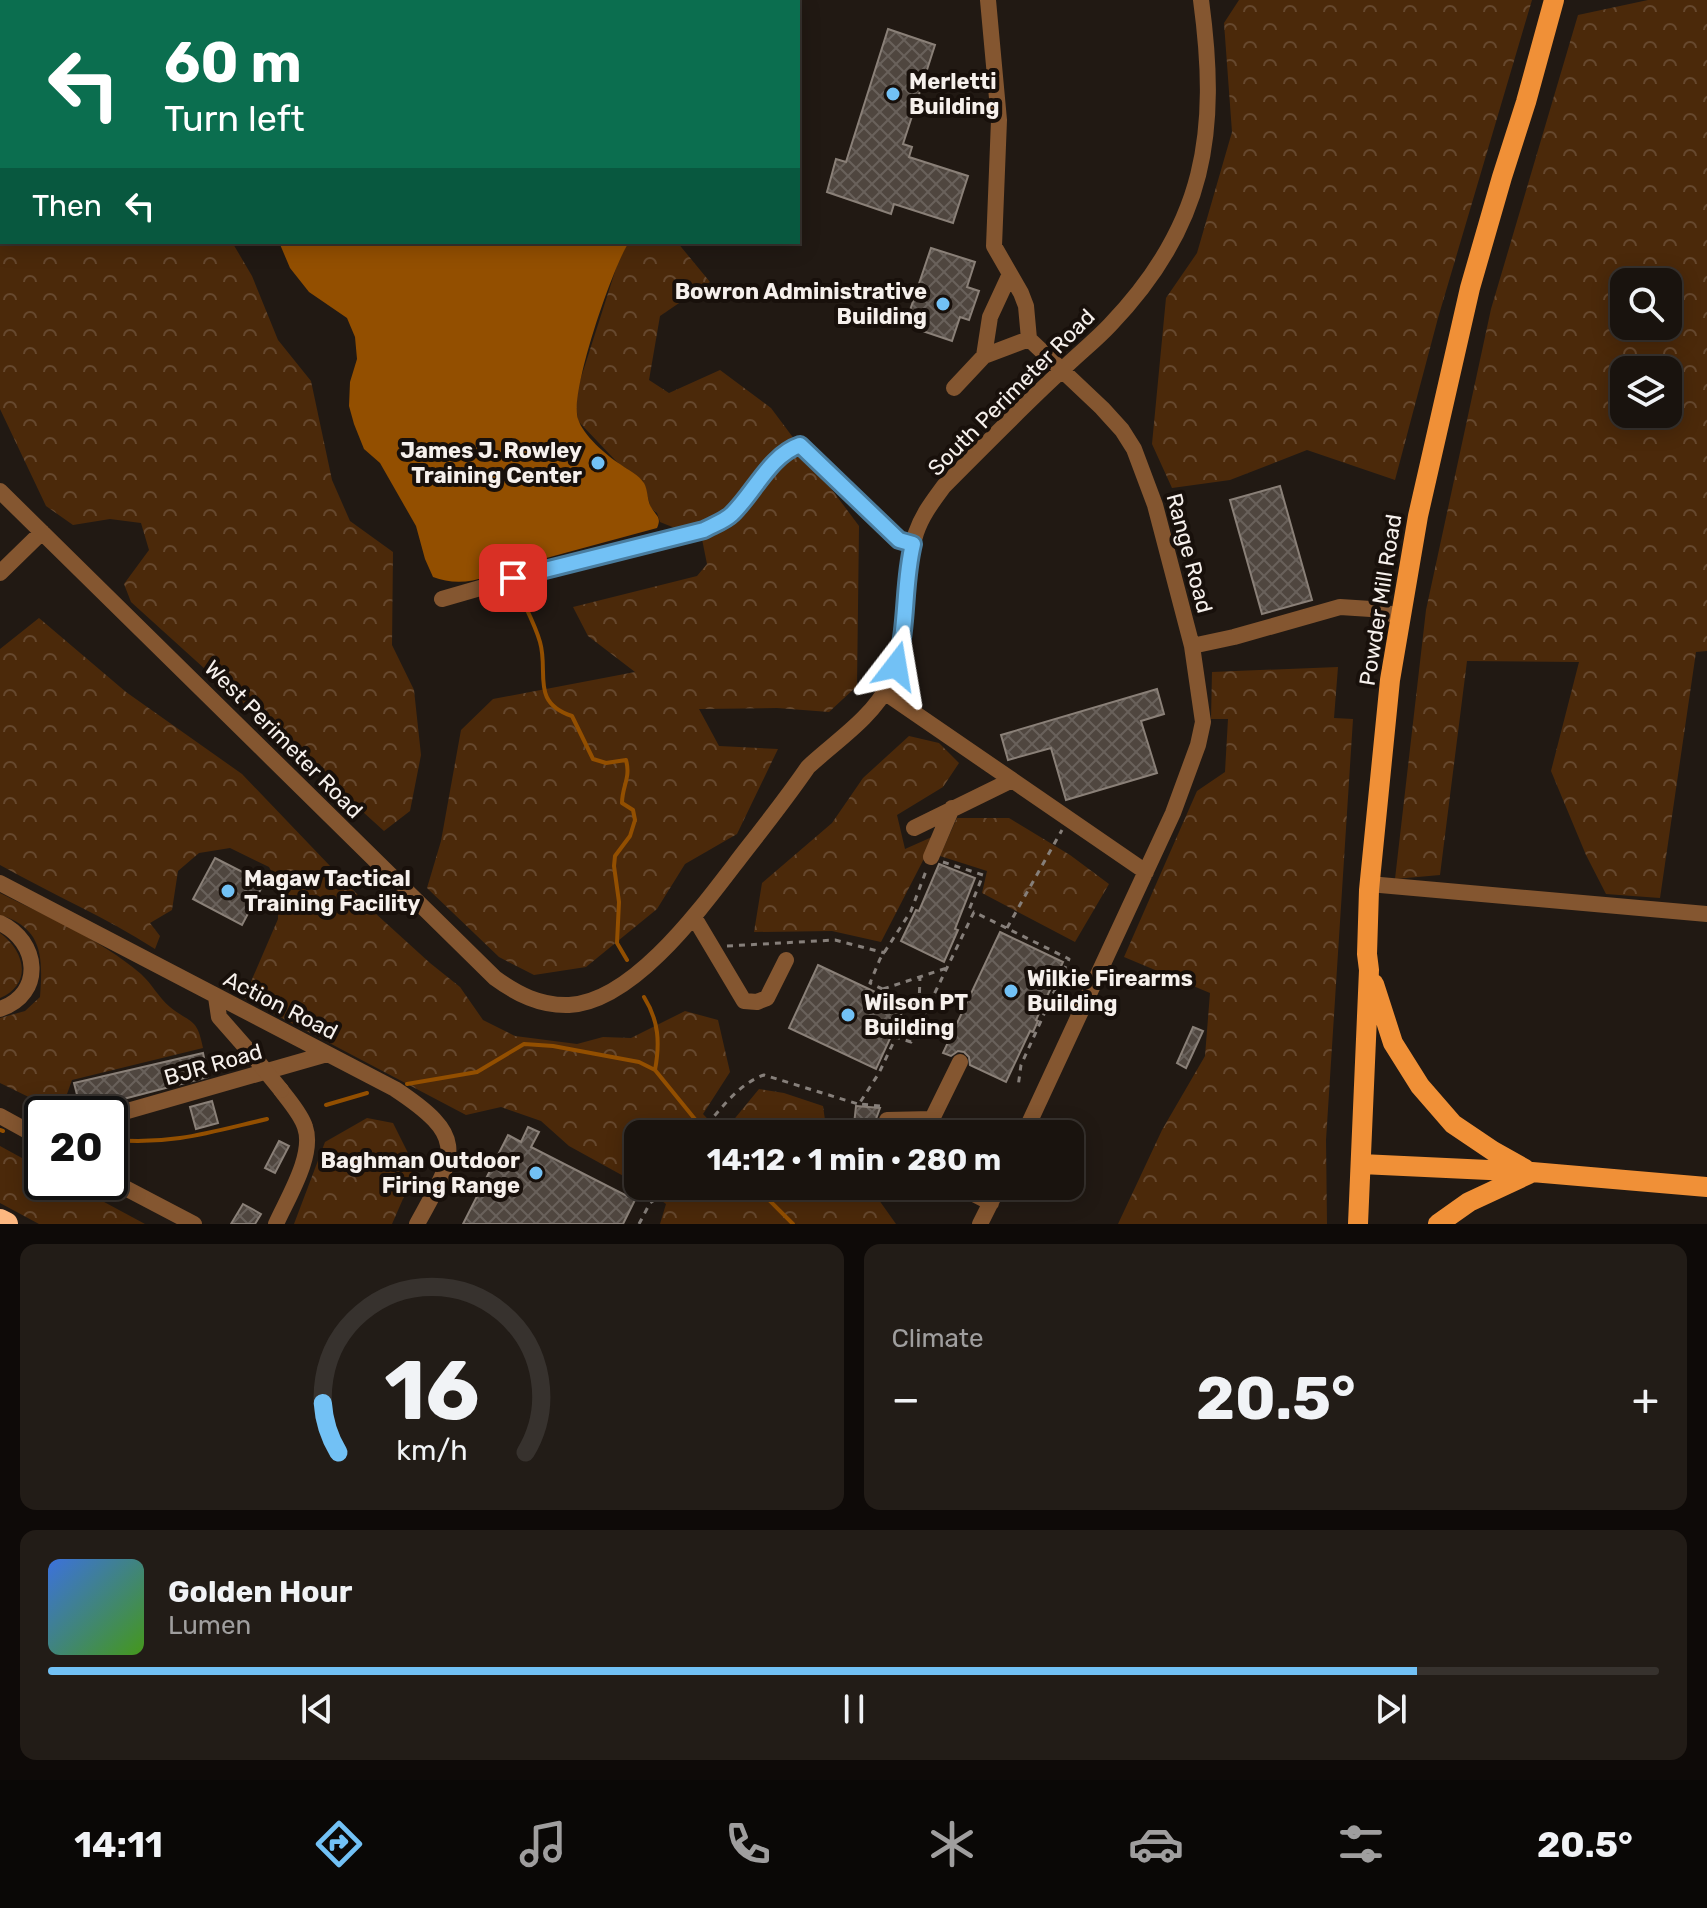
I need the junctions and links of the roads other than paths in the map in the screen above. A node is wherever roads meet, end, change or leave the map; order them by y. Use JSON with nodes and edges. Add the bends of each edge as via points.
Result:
{"nodes":[{"id":1,"x":988,"y":0,"type":"edge"},
{"id":2,"x":1201,"y":0,"type":"edge"},
{"id":3,"x":1554,"y":0,"type":"edge"},
{"id":4,"x":1009,"y":276,"type":"junction"},
{"id":5,"x":1029,"y":339,"type":"junction"},
{"id":6,"x":984,"y":356,"type":"junction"},
{"id":7,"x":1060,"y":371,"type":"junction"},
{"id":8,"x":954,"y":388,"type":"dead end"},
{"id":9,"x":0,"y":491,"type":"edge"},
{"id":10,"x":42,"y":532,"type":"junction"},
{"id":11,"x":913,"y":544,"type":"junction"},
{"id":12,"x":0,"y":573,"type":"edge"},
{"id":13,"x":442,"y":599,"type":"dead end"},
{"id":14,"x":1399,"y":616,"type":"junction"},
{"id":15,"x":1192,"y":646,"type":"junction"},
{"id":16,"x":884,"y":692,"type":"junction"},
{"id":17,"x":1012,"y":780,"type":"junction"},
{"id":18,"x":952,"y":808,"type":"junction"},
{"id":19,"x":914,"y":828,"type":"dead end"},
{"id":20,"x":931,"y":857,"type":"road end"},
{"id":21,"x":1146,"y":872,"type":"junction"},
{"id":22,"x":0,"y":883,"type":"edge"},
{"id":23,"x":1369,"y":884,"type":"junction"},
{"id":24,"x":1707,"y":914,"type":"edge"},
{"id":25,"x":694,"y":917,"type":"junction"},
{"id":26,"x":0,"y":923,"type":"edge"},
{"id":27,"x":786,"y":960,"type":"dead end"},
{"id":28,"x":1369,"y":970,"type":"junction"},
{"id":29,"x":216,"y":997,"type":"junction"},
{"id":30,"x":547,"y":1003,"type":"joint"},
{"id":31,"x":0,"y":1009,"type":"edge"},
{"id":32,"x":327,"y":1054,"type":"junction"},
{"id":33,"x":960,"y":1062,"type":"dead end"},
{"id":34,"x":128,"y":1111,"type":"edge"},
{"id":35,"x":0,"y":1116,"type":"edge"},
{"id":36,"x":933,"y":1120,"type":"edge"},
{"id":37,"x":1031,"y":1120,"type":"edge"},
{"id":38,"x":24,"y":1128,"type":"edge"},
{"id":39,"x":1361,"y":1164,"type":"junction"},
{"id":40,"x":1532,"y":1172,"type":"junction"},
{"id":41,"x":1707,"y":1187,"type":"edge"},
{"id":42,"x":128,"y":1189,"type":"edge"},
{"id":43,"x":985,"y":1200,"type":"edge"},
{"id":44,"x":992,"y":1200,"type":"edge"},
{"id":45,"x":991,"y":1203,"type":"junction"},
{"id":46,"x":0,"y":1221,"type":"edge"},
{"id":47,"x":6,"y":1224,"type":"edge"},
{"id":48,"x":194,"y":1224,"type":"edge"},
{"id":49,"x":276,"y":1224,"type":"edge"},
{"id":50,"x":417,"y":1224,"type":"edge"},
{"id":51,"x":980,"y":1224,"type":"edge"},
{"id":52,"x":1358,"y":1224,"type":"edge"},
{"id":53,"x":1438,"y":1224,"type":"edge"}],
"edges":[{"from":1,"to":4,"type":"lane","via":[[999,120],[994,246]]},
{"from":2,"to":7,"type":"lane","name":"South Perimeter Road","via":[[1209,113],[1187,211],[1147,282]]},
{"from":3,"to":14,"type":"main road","name":"Powder Mill Road","via":[[1470,288]]},
{"from":4,"to":5,"type":"lane","via":[[1026,306]]},
{"from":4,"to":6,"type":"lane","via":[[990,317]]},
{"from":5,"to":6,"type":"lane"},
{"from":5,"to":7,"type":"lane","name":"Range Road"},
{"from":6,"to":8,"type":"lane"},
{"from":7,"to":11,"type":"lane","name":"South Perimeter Road","via":[[944,486]]},
{"from":7,"to":15,"type":"lane","name":"Range Road","via":[[1102,408],[1134,449],[1155,505]]},
{"from":9,"to":10,"type":"lane","name":"West Perimeter Road"},
{"from":10,"to":12,"type":"lane"},
{"from":10,"to":30,"type":"lane","name":"West Perimeter Road","via":[[495,978]]},
{"from":11,"to":13,"type":"lane","via":[[899,540],[800,445],[773,465],[731,517],[704,530]]},
{"from":11,"to":16,"type":"lane","name":"South Perimeter Road","via":[[902,647]]},
{"from":14,"to":15,"type":"lane","via":[[1340,607]]},
{"from":14,"to":23,"type":"main road","name":"Powder Mill Road"},
{"from":15,"to":21,"type":"lane","name":"Range Road","via":[[1203,722],[1173,813]]},
{"from":16,"to":17,"type":"lane"},
{"from":16,"to":25,"type":"lane","name":"South Perimeter Road","via":[[808,767]]},
{"from":17,"to":18,"type":"lane"},
{"from":17,"to":21,"type":"lane"},
{"from":18,"to":19,"type":"lane"},
{"from":18,"to":20,"type":"lane"},
{"from":21,"to":37,"type":"lane","name":"Range Road"},
{"from":22,"to":29,"type":"lane","name":"Action Road"},
{"from":23,"to":24,"type":"lane"},
{"from":23,"to":28,"type":"main road","name":"Powder Mill Road"},
{"from":25,"to":27,"type":"lane","via":[[744,1001],[767,998]]},
{"from":25,"to":30,"type":"lane","name":"South Perimeter Road","via":[[638,972],[606,995],[569,1005]]},
{"from":26,"to":31,"type":"lane","via":[[25,941],[32,970],[20,997]]},
{"from":28,"to":39,"type":"main road","name":"Powder Mill Road"},
{"from":28,"to":40,"type":"main road","via":[[1393,1043],[1420,1086],[1466,1134]]},
{"from":29,"to":32,"type":"lane","name":"Action Road"},
{"from":29,"to":49,"type":"lane","bridge":true,"via":[[219,1017],[281,1090],[308,1139],[300,1172]]},
{"from":32,"to":34,"type":"lane","name":"BJR Road"},
{"from":32,"to":50,"type":"lane","name":"Action Road","via":[[413,1101],[446,1133],[449,1146],[441,1181]]},
{"from":33,"to":36,"type":"lane"},
{"from":35,"to":38,"type":"lane"},
{"from":39,"to":40,"type":"main road"},
{"from":39,"to":52,"type":"main road","name":"Powder Mill Road"},
{"from":40,"to":41,"type":"main road"},
{"from":40,"to":53,"type":"main road","via":[[1469,1202]]},
{"from":42,"to":48,"type":"lane"},
{"from":43,"to":45,"type":"lane"},
{"from":44,"to":45,"type":"lane"},
{"from":45,"to":51,"type":"lane"},
{"from":46,"to":47,"type":"highway"}]}
